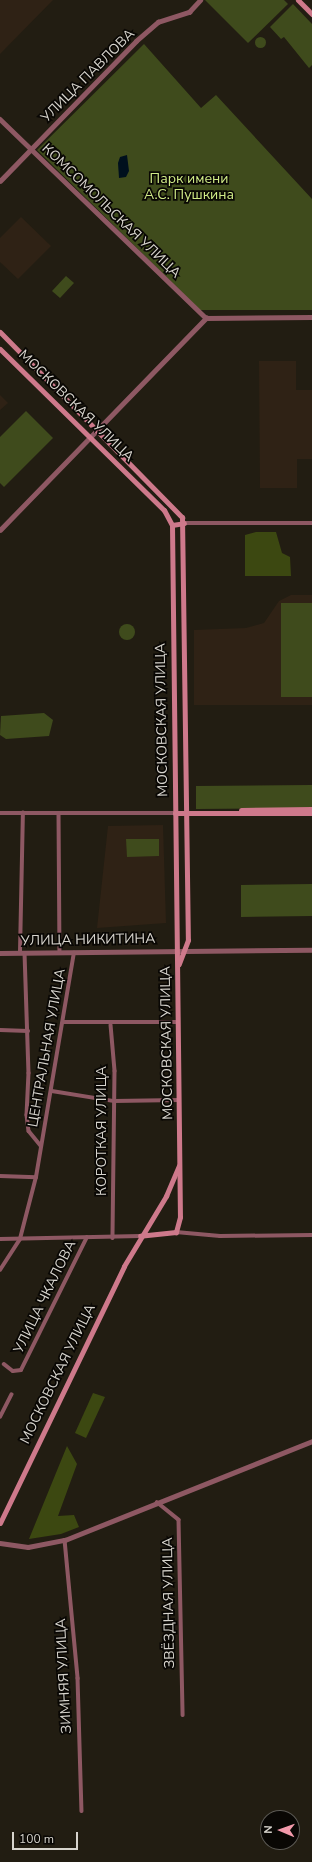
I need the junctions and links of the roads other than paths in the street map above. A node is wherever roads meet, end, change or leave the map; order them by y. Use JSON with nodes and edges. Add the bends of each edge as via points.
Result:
{"nodes":[{"id":1,"x":200,"y":0,"type":"edge"},
{"id":2,"x":298,"y":0,"type":"edge"},
{"id":3,"x":312,"y":14,"type":"edge"},
{"id":4,"x":0,"y":119,"type":"edge"},
{"id":5,"x":31,"y":149,"type":"junction"},
{"id":6,"x":0,"y":181,"type":"edge"},
{"id":7,"x":312,"y":317,"type":"edge"},
{"id":8,"x":206,"y":318,"type":"junction"},
{"id":9,"x":0,"y":332,"type":"edge"},
{"id":10,"x":0,"y":349,"type":"edge"},
{"id":11,"x":98,"y":429,"type":"junction"},
{"id":12,"x":91,"y":438,"type":"junction"},
{"id":13,"x":184,"y":523,"type":"junction"},
{"id":14,"x":312,"y":523,"type":"edge"},
{"id":15,"x":172,"y":525,"type":"junction"},
{"id":16,"x":0,"y":530,"type":"edge"},
{"id":17,"x":173,"y":594,"type":"junction"},
{"id":18,"x":185,"y":594,"type":"junction"},
{"id":19,"x":312,"y":809,"type":"edge"},
{"id":20,"x":175,"y":812,"type":"junction"},
{"id":21,"x":187,"y":812,"type":"junction"},
{"id":22,"x":0,"y":813,"type":"edge"},
{"id":23,"x":23,"y":813,"type":"junction"},
{"id":24,"x":59,"y":813,"type":"junction"},
{"id":25,"x":312,"y":813,"type":"edge"},
{"id":26,"x":176,"y":950,"type":"junction"},
{"id":27,"x":312,"y":950,"type":"edge"},
{"id":28,"x":187,"y":951,"type":"junction"},
{"id":29,"x":20,"y":952,"type":"junction"},
{"id":30,"x":60,"y":952,"type":"junction"},
{"id":31,"x":0,"y":953,"type":"edge"},
{"id":32,"x":25,"y":953,"type":"junction"},
{"id":33,"x":74,"y":953,"type":"junction"},
{"id":34,"x":179,"y":965,"type":"junction"},
{"id":35,"x":63,"y":1022,"type":"junction"},
{"id":36,"x":178,"y":1022,"type":"junction"},
{"id":37,"x":111,"y":1025,"type":"junction"},
{"id":38,"x":0,"y":1030,"type":"edge"},
{"id":39,"x":28,"y":1031,"type":"junction"},
{"id":40,"x":52,"y":1091,"type":"junction"},
{"id":41,"x":179,"y":1100,"type":"junction"},
{"id":42,"x":114,"y":1101,"type":"junction"},
{"id":43,"x":41,"y":1146,"type":"junction"},
{"id":44,"x":180,"y":1161,"type":"junction"},
{"id":45,"x":0,"y":1176,"type":"edge"},
{"id":46,"x":36,"y":1177,"type":"junction"},
{"id":47,"x":166,"y":1196,"type":"junction"},
{"id":48,"x":181,"y":1197,"type":"junction"},
{"id":49,"x":147,"y":1223,"type":"junction"},
{"id":50,"x":176,"y":1232,"type":"junction"},
{"id":51,"x":312,"y":1235,"type":"edge"},
{"id":52,"x":140,"y":1236,"type":"junction"},
{"id":53,"x":154,"y":1236,"type":"junction"},
{"id":54,"x":87,"y":1237,"type":"junction"},
{"id":55,"x":113,"y":1238,"type":"junction"},
{"id":56,"x":0,"y":1239,"type":"edge"},
{"id":57,"x":20,"y":1239,"type":"junction"},
{"id":58,"x":0,"y":1270,"type":"edge"},
{"id":59,"x":4,"y":1364,"type":"dead end"},
{"id":60,"x":11,"y":1395,"type":"dead end"},
{"id":61,"x":0,"y":1417,"type":"edge"},
{"id":62,"x":312,"y":1441,"type":"edge"},
{"id":63,"x":157,"y":1502,"type":"junction"},
{"id":64,"x":0,"y":1523,"type":"edge"},
{"id":65,"x":65,"y":1540,"type":"junction"},
{"id":66,"x":0,"y":1544,"type":"edge"},
{"id":67,"x":183,"y":1715,"type":"dead end"},
{"id":68,"x":82,"y":1811,"type":"dead end"}],
"edges":[{"from":1,"to":5,"type":"street","name":"УЛИЦА ПАВЛОВА","via":[[189,12],[167,18],[153,26]]},
{"from":2,"to":3,"type":"main road"},
{"from":4,"to":5,"type":"street","name":"КОМСОМОЛЬСКАЯ УЛИЦА"},
{"from":5,"to":6,"type":"street","name":"УЛИЦА ПАВЛОВА"},
{"from":5,"to":8,"type":"street","name":"КОМСОМОЛЬСКАЯ УЛИЦА"},
{"from":7,"to":8,"type":"street"},
{"from":8,"to":11,"type":"street"},
{"from":9,"to":11,"type":"main road","name":"МОСКОВСКАЯ УЛИЦА"},
{"from":10,"to":12,"type":"main road","name":"МОСКОВСКАЯ УЛИЦА"},
{"from":11,"to":12,"type":"street"},
{"from":11,"to":13,"type":"main road","name":"МОСКОВСКАЯ УЛИЦА","via":[[180,512]]},
{"from":12,"to":15,"type":"main road","name":"МОСКОВСКАЯ УЛИЦА","via":[[164,510]]},
{"from":12,"to":16,"type":"street"},
{"from":13,"to":14,"type":"street"},
{"from":13,"to":15,"type":"main road"},
{"from":13,"to":18,"type":"main road","name":"МОСКОВСКАЯ УЛИЦА"},
{"from":15,"to":17,"type":"main road","name":"МОСКОВСКАЯ УЛИЦА"},
{"from":17,"to":18,"type":"main road"},
{"from":17,"to":20,"type":"main road","name":"МОСКОВСКАЯ УЛИЦА"},
{"from":18,"to":21,"type":"main road","name":"МОСКОВСКАЯ УЛИЦА"},
{"from":19,"to":21,"type":"main road"},
{"from":20,"to":21,"type":"main road"},
{"from":20,"to":24,"type":"street"},
{"from":20,"to":26,"type":"main road","name":"МОСКОВСКАЯ УЛИЦА"},
{"from":21,"to":25,"type":"main road"},
{"from":21,"to":28,"type":"main road","name":"МОСКОВСКАЯ УЛИЦА"},
{"from":22,"to":23,"type":"street"},
{"from":23,"to":24,"type":"street"},
{"from":23,"to":29,"type":"street"},
{"from":24,"to":30,"type":"street"},
{"from":26,"to":28,"type":"street","name":"УЛИЦА НИКИТИНА"},
{"from":26,"to":33,"type":"street","name":"УЛИЦА НИКИТИНА"},
{"from":26,"to":34,"type":"main road","name":"МОСКОВСКАЯ УЛИЦА"},
{"from":27,"to":28,"type":"street"},
{"from":28,"to":34,"type":"main road","name":"МОСКОВСКАЯ УЛИЦА"},
{"from":29,"to":31,"type":"street","name":"УЛИЦА НИКИТИНА"},
{"from":29,"to":32,"type":"street","name":"УЛИЦА НИКИТИНА"},
{"from":30,"to":32,"type":"street","name":"УЛИЦА НИКИТИНА"},
{"from":30,"to":33,"type":"street","name":"УЛИЦА НИКИТИНА"},
{"from":32,"to":39,"type":"street","name":"ЦЕНТРАЛЬНАЯ УЛИЦА"},
{"from":33,"to":35,"type":"street","name":"ЦЕНТРАЛЬНАЯ УЛИЦА"},
{"from":34,"to":36,"type":"main road","name":"МОСКОВСКАЯ УЛИЦА"},
{"from":35,"to":37,"type":"street"},
{"from":35,"to":40,"type":"street","name":"ЦЕНТРАЛЬНАЯ УЛИЦА"},
{"from":36,"to":37,"type":"street"},
{"from":36,"to":41,"type":"main road","name":"МОСКОВСКАЯ УЛИЦА"},
{"from":37,"to":42,"type":"street","name":"КОРОТКАЯ УЛИЦА"},
{"from":38,"to":39,"type":"street"},
{"from":39,"to":43,"type":"street","name":"ЦЕНТРАЛЬНАЯ УЛИЦА","via":[[27,1115],[29,1131]]},
{"from":40,"to":42,"type":"street"},
{"from":40,"to":43,"type":"street","name":"ЦЕНТРАЛЬНАЯ УЛИЦА"},
{"from":41,"to":42,"type":"street"},
{"from":41,"to":44,"type":"main road","name":"МОСКОВСКАЯ УЛИЦА"},
{"from":42,"to":55,"type":"street","name":"КОРОТКАЯ УЛИЦА"},
{"from":43,"to":46,"type":"street","name":"ЦЕНТРАЛЬНАЯ УЛИЦА"},
{"from":44,"to":47,"type":"main road","name":"МОСКОВСКАЯ УЛИЦА"},
{"from":44,"to":48,"type":"main road","name":"МОСКОВСКАЯ УЛИЦА"},
{"from":45,"to":46,"type":"street"},
{"from":46,"to":57,"type":"street","name":"ЦЕНТРАЛЬНАЯ УЛИЦА"},
{"from":47,"to":48,"type":"main road","via":[[172,1192]]},
{"from":47,"to":49,"type":"main road","name":"МОСКОВСКАЯ УЛИЦА"},
{"from":48,"to":50,"type":"main road","name":"МОСКОВСКАЯ УЛИЦА"},
{"from":49,"to":52,"type":"main road","name":"МОСКОВСКАЯ УЛИЦА"},
{"from":49,"to":53,"type":"main road"},
{"from":50,"to":51,"type":"street","via":[[220,1236]]},
{"from":50,"to":53,"type":"main road"},
{"from":52,"to":53,"type":"main road"},
{"from":52,"to":55,"type":"street"},
{"from":52,"to":64,"type":"main road","name":"МОСКОВСКАЯ УЛИЦА"},
{"from":54,"to":55,"type":"street"},
{"from":54,"to":57,"type":"street"},
{"from":54,"to":59,"type":"street","name":"УЛИЦА ЧКАЛОВА","via":[[22,1370],[13,1371]]},
{"from":56,"to":57,"type":"street"},
{"from":57,"to":58,"type":"street","name":"ЦЕНТРАЛЬНАЯ УЛИЦА"},
{"from":60,"to":61,"type":"street"},
{"from":62,"to":63,"type":"street"},
{"from":63,"to":65,"type":"street"},
{"from":63,"to":67,"type":"street","name":"ЗВЁЗДНАЯ УЛИЦА","via":[[180,1520]]},
{"from":65,"to":66,"type":"street","via":[[28,1547]]},
{"from":65,"to":68,"type":"street","name":"ЗИМНЯЯ УЛИЦА","via":[[78,1678]]}]}
